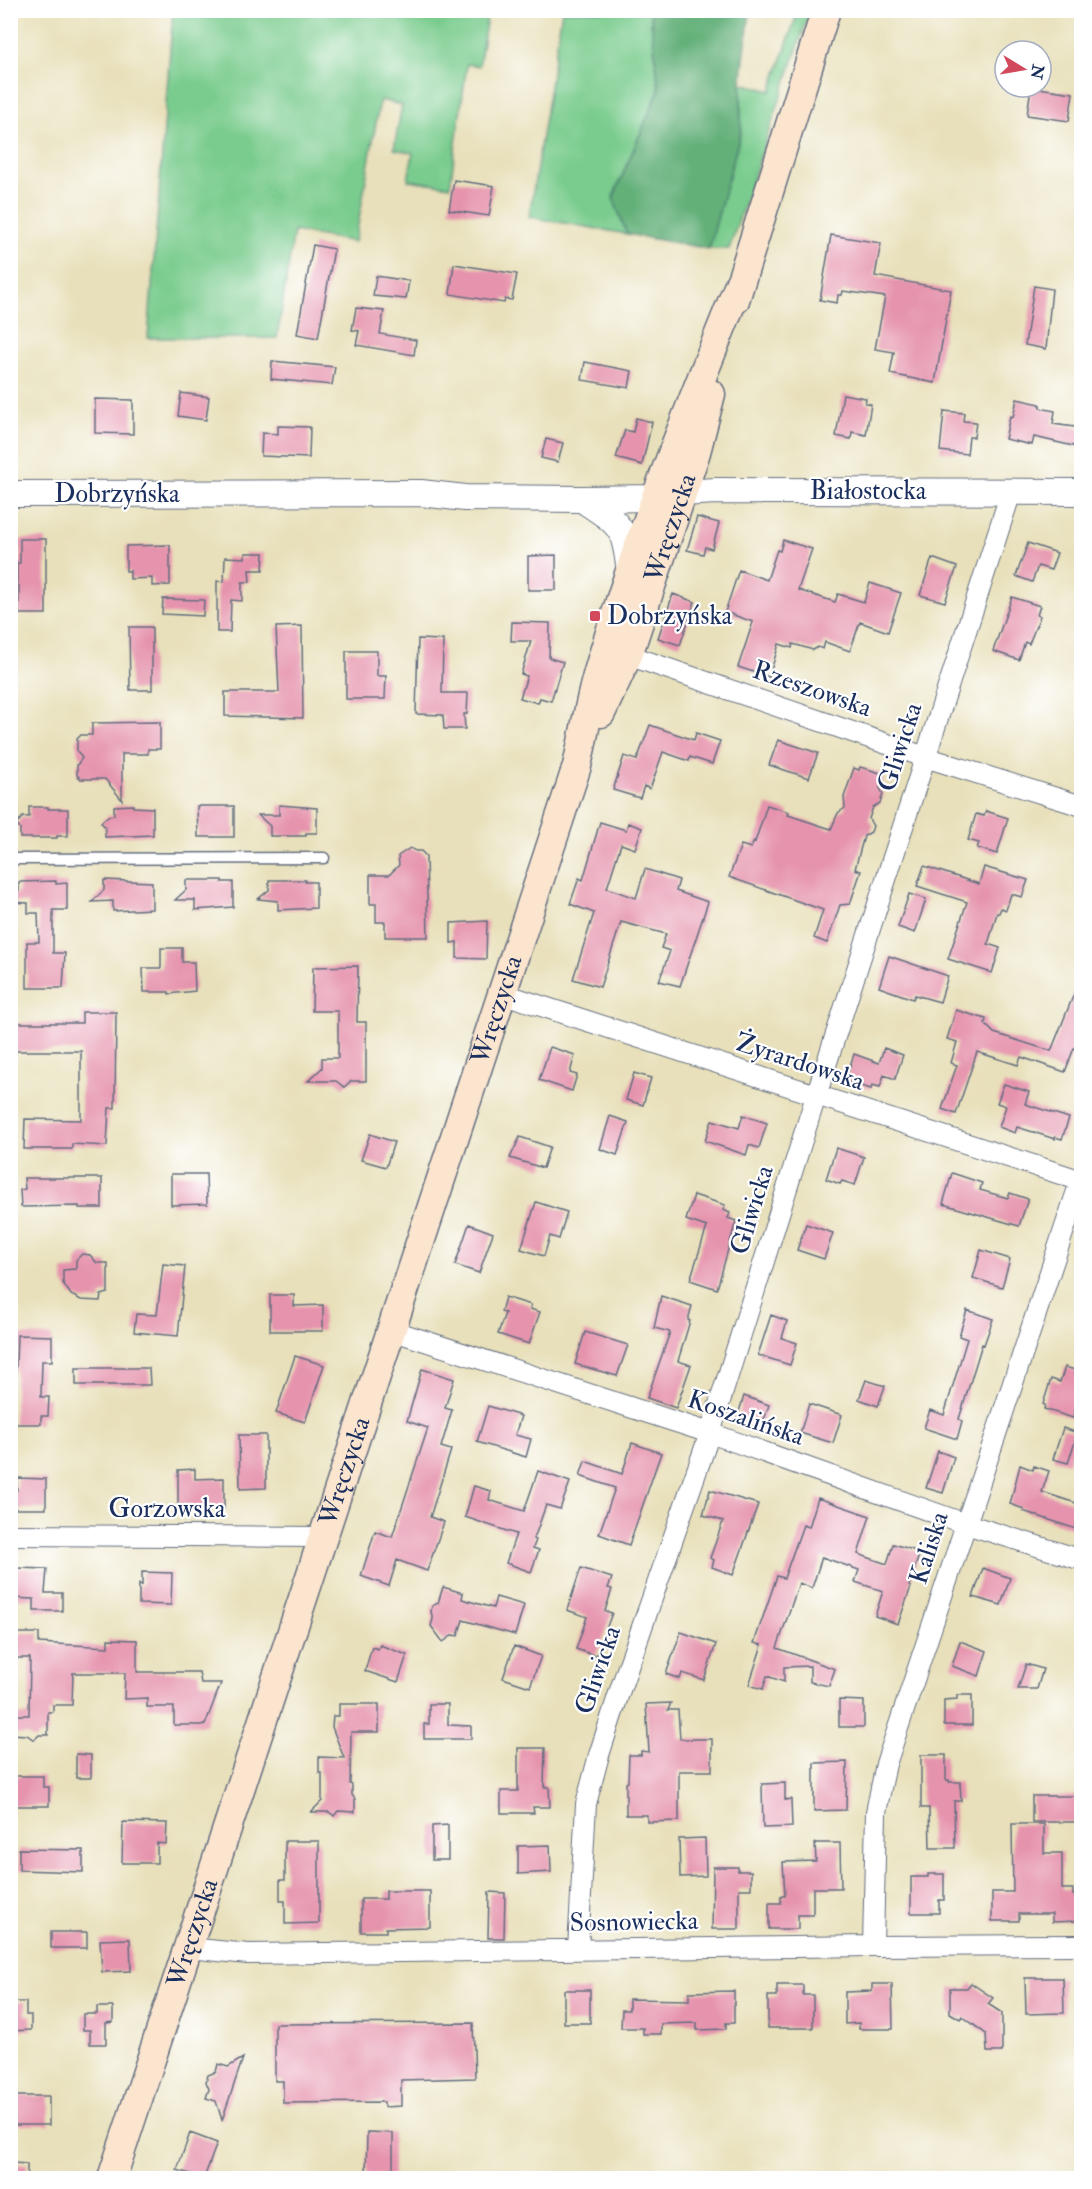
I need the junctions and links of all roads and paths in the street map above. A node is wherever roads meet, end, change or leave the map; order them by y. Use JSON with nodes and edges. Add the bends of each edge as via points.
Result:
{"nodes":[{"id":1,"x":826,"y":10,"type":"edge"},
{"id":2,"x":1011,"y":492,"type":"junction"},
{"id":3,"x":1082,"y":492,"type":"edge"},
{"id":4,"x":10,"y":494,"type":"edge"},
{"id":5,"x":669,"y":495,"type":"junction"},
{"id":6,"x":582,"y":499,"type":"junction"},
{"id":7,"x":630,"y":575,"type":"junction"},
{"id":8,"x":628,"y":655,"type":"junction"},
{"id":9,"x":925,"y":757,"type":"junction"},
{"id":10,"x":577,"y":766,"type":"junction"},
{"id":11,"x":1082,"y":806,"type":"edge"},
{"id":12,"x":324,"y":858,"type":"dead end"},
{"id":13,"x":10,"y":859,"type":"edge"},
{"id":14,"x":501,"y":993,"type":"junction"},
{"id":15,"x":816,"y":1096,"type":"junction"},
{"id":16,"x":1081,"y":1179,"type":"edge"},
{"id":17,"x":391,"y":1330,"type":"junction"},
{"id":18,"x":710,"y":1433,"type":"junction"},
{"id":19,"x":966,"y":1524,"type":"junction"},
{"id":20,"x":10,"y":1535,"type":"edge"},
{"id":21,"x":323,"y":1536,"type":"junction"},
{"id":22,"x":1082,"y":1560,"type":"edge"},
{"id":23,"x":873,"y":1946,"type":"junction"},
{"id":24,"x":1082,"y":1946,"type":"edge"},
{"id":25,"x":189,"y":1948,"type":"junction"},
{"id":26,"x":578,"y":1949,"type":"junction"},
{"id":27,"x":112,"y":2178,"type":"edge"}],
"edges":[{"from":1,"to":5,"type":"main road","name":"Wręczycka","via":[[740,282],[674,446]]},
{"from":2,"to":3,"type":"street","name":"Białostocka"},
{"from":2,"to":5,"type":"street","name":"Białostocka"},
{"from":2,"to":9,"type":"street","name":"Gliwicka"},
{"from":4,"to":6,"type":"street","name":"Dobrzyńska","via":[[421,493],[465,498]]},
{"from":5,"to":6,"type":"street","name":"Dobrzyńska"},
{"from":5,"to":7,"type":"main road","name":"Wręczycka"},
{"from":5,"to":8,"type":"main road","name":"Wręczycka","via":[[670,526]]},
{"from":6,"to":7,"type":"street","via":[[622,531]]},
{"from":7,"to":10,"type":"main road","name":"Wręczycka","via":[[598,674]]},
{"from":8,"to":9,"type":"street","name":"Rzeszowska"},
{"from":8,"to":10,"type":"main road","name":"Wręczycka"},
{"from":9,"to":11,"type":"street","name":"Rzeszowska"},
{"from":9,"to":15,"type":"street","name":"Gliwicka"},
{"from":10,"to":14,"type":"main road","name":"Wręczycka"},
{"from":12,"to":13,"type":"lane"},
{"from":14,"to":15,"type":"street","name":"Żyrardowska"},
{"from":14,"to":17,"type":"main road","name":"Wręczycka"},
{"from":15,"to":16,"type":"street","name":"Żyrardowska"},
{"from":15,"to":18,"type":"street","name":"Gliwicka"},
{"from":16,"to":19,"type":"street","name":"Kaliska"},
{"from":17,"to":18,"type":"street","name":"Koszalińska"},
{"from":17,"to":21,"type":"main road","name":"Wręczycka"},
{"from":18,"to":19,"type":"street","name":"Koszalińska"},
{"from":18,"to":26,"type":"street","name":"Gliwicka","via":[[620,1690],[586,1804]]},
{"from":19,"to":22,"type":"street","name":"Koszalińska"},
{"from":19,"to":23,"type":"street","name":"Kaliska","via":[[886,1764],[876,1812]]},
{"from":20,"to":21,"type":"street","name":"Gorzowska"},
{"from":21,"to":25,"type":"main road","name":"Wręczycka"},
{"from":23,"to":24,"type":"street","name":"Sosnowiecka"},
{"from":23,"to":26,"type":"street","name":"Sosnowiecka"},
{"from":25,"to":26,"type":"street","name":"Sosnowiecka","via":[[248,1954]]},
{"from":25,"to":27,"type":"main road","name":"Wręczycka"}]}
